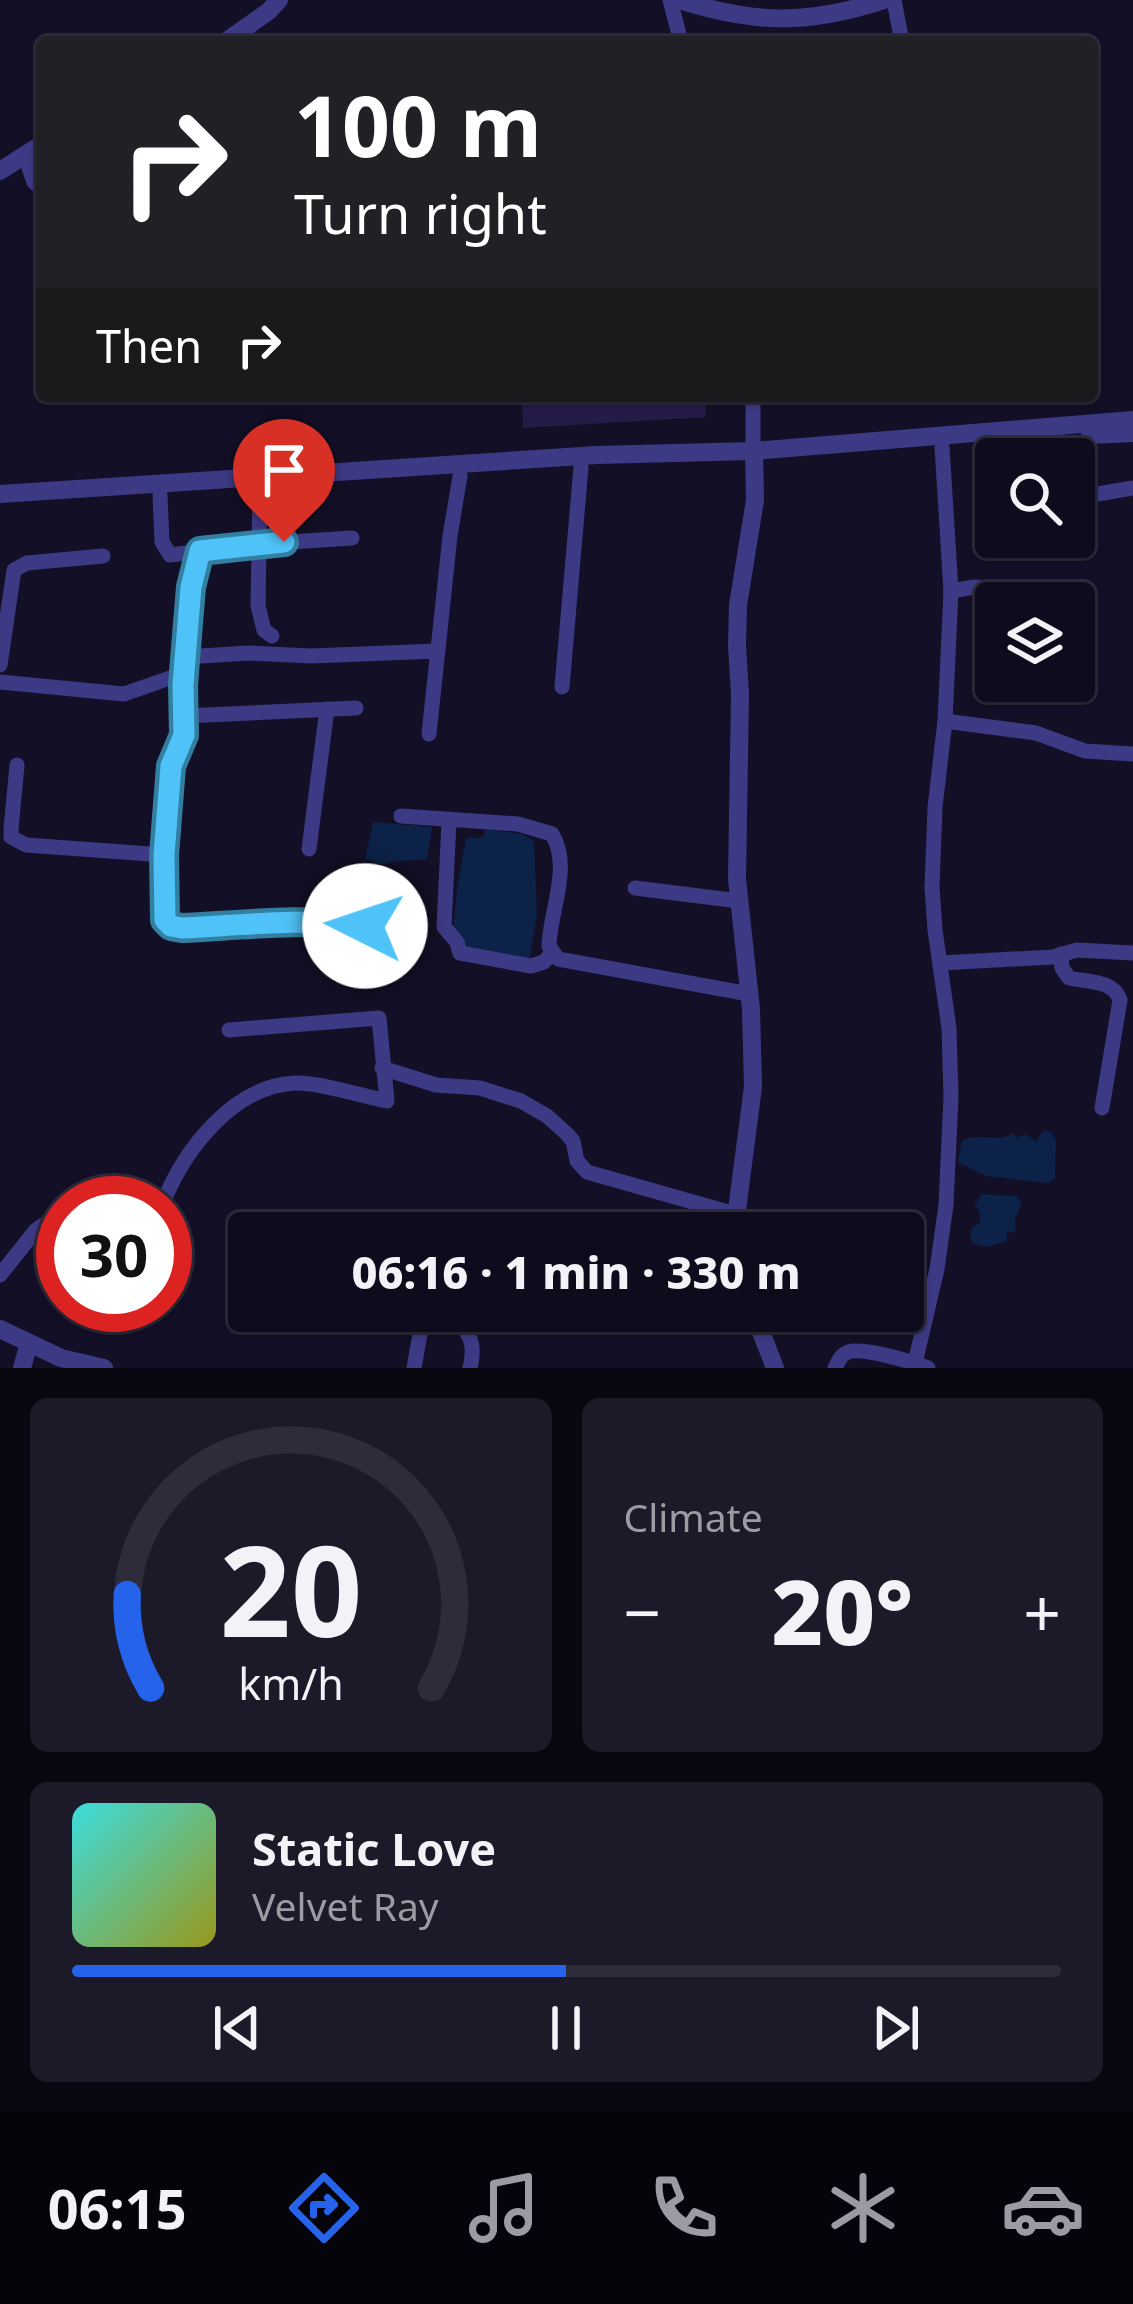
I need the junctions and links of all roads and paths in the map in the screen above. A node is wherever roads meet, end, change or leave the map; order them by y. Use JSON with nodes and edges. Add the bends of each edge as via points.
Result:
{"nodes":[{"id":1,"x":279,"y":0,"type":"edge"},
{"id":2,"x":674,"y":0,"type":"edge"},
{"id":3,"x":884,"y":0,"type":"edge"},
{"id":4,"x":895,"y":0,"type":"edge"},
{"id":5,"x":234,"y":36,"type":"edge"},
{"id":6,"x":680,"y":36,"type":"edge"},
{"id":7,"x":901,"y":36,"type":"edge"},
{"id":8,"x":36,"y":148,"type":"edge"},
{"id":9,"x":25,"y":156,"type":"junction"},
{"id":10,"x":0,"y":171,"type":"edge"},
{"id":11,"x":36,"y":182,"type":"edge"},
{"id":12,"x":753,"y":402,"type":"edge"},
{"id":13,"x":1133,"y":420,"type":"edge"},
{"id":14,"x":1133,"y":433,"type":"edge"},
{"id":15,"x":942,"y":447,"type":"junction"},
{"id":16,"x":754,"y":453,"type":"junction"},
{"id":17,"x":581,"y":467,"type":"junction"},
{"id":18,"x":460,"y":476,"type":"junction"},
{"id":19,"x":1133,"y":488,"type":"edge"},
{"id":20,"x":260,"y":489,"type":"junction"},
{"id":21,"x":173,"y":490,"type":"junction"},
{"id":22,"x":0,"y":494,"type":"edge"},
{"id":23,"x":1095,"y":495,"type":"edge"},
{"id":24,"x":0,"y":506,"type":"edge"},
{"id":25,"x":352,"y":538,"type":"dead end"},
{"id":26,"x":259,"y":544,"type":"junction"},
{"id":27,"x":200,"y":551,"type":"junction"},
{"id":28,"x":103,"y":556,"type":"dead end"},
{"id":29,"x":975,"y":587,"type":"edge"},
{"id":30,"x":951,"y":591,"type":"junction"},
{"id":31,"x":272,"y":636,"type":"dead end"},
{"id":32,"x":437,"y":651,"type":"junction"},
{"id":33,"x":0,"y":665,"type":"edge"},
{"id":34,"x":184,"y":665,"type":"junction"},
{"id":35,"x":0,"y":682,"type":"edge"},
{"id":36,"x":562,"y":687,"type":"dead end"},
{"id":37,"x":356,"y":708,"type":"dead end"},
{"id":38,"x":327,"y":709,"type":"junction"},
{"id":39,"x":184,"y":716,"type":"junction"},
{"id":40,"x":945,"y":721,"type":"junction"},
{"id":41,"x":429,"y":734,"type":"dead end"},
{"id":42,"x":1133,"y":754,"type":"edge"},
{"id":43,"x":17,"y":765,"type":"dead end"},
{"id":44,"x":401,"y":816,"type":"dead end"},
{"id":45,"x":449,"y":821,"type":"junction"},
{"id":46,"x":309,"y":849,"type":"dead end"},
{"id":47,"x":164,"y":855,"type":"junction"},
{"id":48,"x":635,"y":888,"type":"dead end"},
{"id":49,"x":739,"y":901,"type":"junction"},
{"id":50,"x":365,"y":926,"type":"dead end"},
{"id":51,"x":552,"y":952,"type":"junction"},
{"id":52,"x":1133,"y":953,"type":"edge"},
{"id":53,"x":1061,"y":955,"type":"junction"},
{"id":54,"x":940,"y":963,"type":"junction"},
{"id":55,"x":749,"y":994,"type":"junction"},
{"id":56,"x":1127,"y":1001,"type":"edge"},
{"id":57,"x":229,"y":1030,"type":"dead end"},
{"id":58,"x":382,"y":1068,"type":"junction"},
{"id":59,"x":1102,"y":1108,"type":"dead end"},
{"id":60,"x":176,"y":1176,"type":"edge"},
{"id":61,"x":701,"y":1212,"type":"edge"},
{"id":62,"x":737,"y":1212,"type":"edge"},
{"id":63,"x":36,"y":1231,"type":"edge"},
{"id":64,"x":0,"y":1275,"type":"edge"},
{"id":65,"x":1,"y":1332,"type":"edge"},
{"id":66,"x":761,"y":1332,"type":"edge"},
{"id":67,"x":29,"y":1343,"type":"junction"},
{"id":68,"x":921,"y":1365,"type":"edge"},
{"id":69,"x":97,"y":1367,"type":"edge"},
{"id":70,"x":22,"y":1368,"type":"edge"},
{"id":71,"x":415,"y":1368,"type":"edge"},
{"id":72,"x":470,"y":1368,"type":"edge"},
{"id":73,"x":775,"y":1368,"type":"edge"},
{"id":74,"x":836,"y":1368,"type":"edge"}],
"edges":[{"from":1,"to":5,"type":"street"},
{"from":2,"to":3,"type":"street","via":[[794,20]]},
{"from":2,"to":6,"type":"street"},
{"from":4,"to":7,"type":"street"},
{"from":8,"to":9,"type":"street"},
{"from":9,"to":10,"type":"street"},
{"from":9,"to":11,"type":"street"},
{"from":12,"to":16,"type":"street"},
{"from":13,"to":16,"type":"street"},
{"from":14,"to":15,"type":"street"},
{"from":15,"to":16,"type":"street"},
{"from":15,"to":30,"type":"street"},
{"from":16,"to":17,"type":"street"},
{"from":16,"to":21,"type":"street","via":[[597,455]]},
{"from":16,"to":49,"type":"street","via":[[736,646]]},
{"from":17,"to":18,"type":"street"},
{"from":17,"to":36,"type":"street"},
{"from":18,"to":20,"type":"street"},
{"from":18,"to":32,"type":"street"},
{"from":19,"to":23,"type":"street"},
{"from":20,"to":21,"type":"street"},
{"from":20,"to":26,"type":"street"},
{"from":21,"to":22,"type":"street"},
{"from":21,"to":24,"type":"street"},
{"from":21,"to":27,"type":"street","via":[[161,542],[170,555]]},
{"from":25,"to":26,"type":"street"},
{"from":26,"to":27,"type":"street"},
{"from":26,"to":31,"type":"street","via":[[259,606]]},
{"from":27,"to":34,"type":"street"},
{"from":28,"to":33,"type":"street","via":[[14,570]]},
{"from":29,"to":30,"type":"street"},
{"from":30,"to":40,"type":"street"},
{"from":32,"to":34,"type":"street","via":[[248,652]]},
{"from":32,"to":41,"type":"street"},
{"from":34,"to":35,"type":"street","via":[[124,694]]},
{"from":34,"to":39,"type":"street"},
{"from":37,"to":38,"type":"street"},
{"from":38,"to":39,"type":"street"},
{"from":38,"to":46,"type":"street"},
{"from":39,"to":47,"type":"street"},
{"from":40,"to":42,"type":"street"},
{"from":40,"to":54,"type":"street","via":[[932,887]]},
{"from":43,"to":47,"type":"street","via":[[17,842]]},
{"from":44,"to":45,"type":"street"},
{"from":45,"to":51,"type":"street","via":[[518,824],[556,839]]},
{"from":45,"to":51,"type":"street","via":[[444,927],[460,952],[531,966]]},
{"from":47,"to":50,"type":"street","via":[[163,909],[171,926]]},
{"from":48,"to":49,"type":"street"},
{"from":49,"to":55,"type":"street"},
{"from":51,"to":55,"type":"street"},
{"from":52,"to":53,"type":"street"},
{"from":53,"to":54,"type":"street"},
{"from":53,"to":56,"type":"street","via":[[1069,978],[1115,988]]},
{"from":54,"to":68,"type":"street","via":[[950,1047],[946,1205]]},
{"from":55,"to":62,"type":"street","via":[[753,1087]]},
{"from":56,"to":59,"type":"street"},
{"from":57,"to":58,"type":"street","via":[[379,1018]]},
{"from":58,"to":60,"type":"street","via":[[387,1100],[297,1082],[252,1094],[208,1131]]},
{"from":58,"to":61,"type":"street","via":[[521,1101],[568,1134],[587,1172]]},
{"from":63,"to":64,"type":"street"},
{"from":65,"to":67,"type":"street"},
{"from":66,"to":73,"type":"street"},
{"from":67,"to":69,"type":"street"},
{"from":67,"to":70,"type":"street"},
{"from":68,"to":74,"type":"street","via":[[848,1352]]},
{"from":71,"to":72,"type":"street","via":[[424,1311],[463,1327],[473,1346]]}]}
